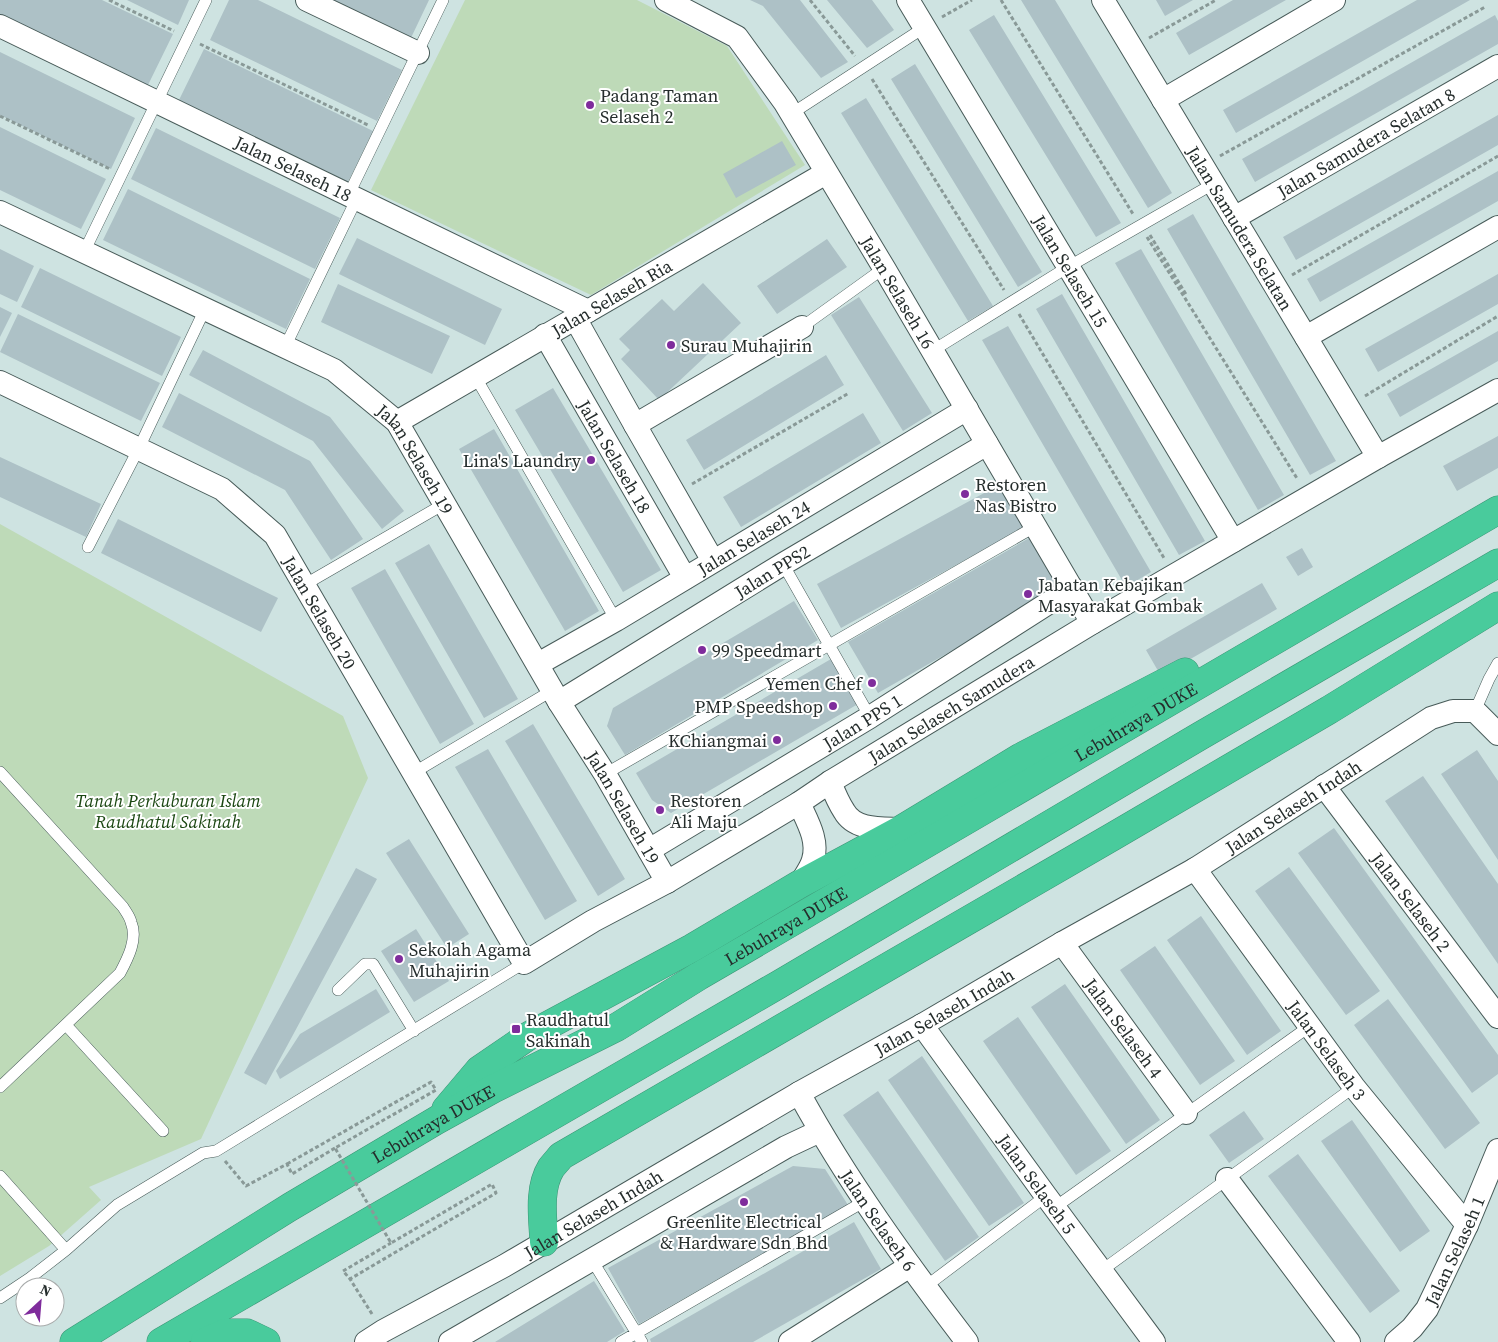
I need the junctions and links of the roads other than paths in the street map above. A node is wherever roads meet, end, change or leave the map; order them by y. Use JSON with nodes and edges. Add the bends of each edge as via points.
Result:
{"nodes":[{"id":1,"x":206,"y":0,"type":"edge"},
{"id":2,"x":307,"y":0,"type":"edge"},
{"id":3,"x":443,"y":0,"type":"edge"},
{"id":4,"x":666,"y":0,"type":"edge"},
{"id":5,"x":908,"y":0,"type":"edge"},
{"id":6,"x":1103,"y":0,"type":"edge"},
{"id":7,"x":1334,"y":0,"type":"edge"},
{"id":8,"x":0,"y":26,"type":"edge"},
{"id":9,"x":925,"y":27,"type":"junction"},
{"id":10,"x":418,"y":53,"type":"junction"},
{"id":11,"x":1498,"y":66,"type":"edge"},
{"id":12,"x":1163,"y":100,"type":"junction"},
{"id":13,"x":157,"y":102,"type":"junction"},
{"id":14,"x":791,"y":114,"type":"junction"},
{"id":15,"x":826,"y":172,"type":"junction"},
{"id":16,"x":1208,"y":175,"type":"junction"},
{"id":17,"x":353,"y":196,"type":"junction"},
{"id":18,"x":0,"y":212,"type":"edge"},
{"id":19,"x":1234,"y":218,"type":"junction"},
{"id":20,"x":1498,"y":227,"type":"edge"},
{"id":21,"x":84,"y":252,"type":"junction"},
{"id":22,"x":1068,"y":267,"type":"junction"},
{"id":23,"x":884,"y":268,"type":"junction"},
{"id":24,"x":205,"y":308,"type":"junction"},
{"id":25,"x":582,"y":314,"type":"junction"},
{"id":26,"x":802,"y":327,"type":"joint"},
{"id":27,"x":545,"y":336,"type":"junction"},
{"id":28,"x":1306,"y":337,"type":"junction"},
{"id":29,"x":285,"y":347,"type":"junction"},
{"id":30,"x":932,"y":351,"type":"junction"},
{"id":31,"x":475,"y":376,"type":"junction"},
{"id":32,"x":0,"y":382,"type":"edge"},
{"id":33,"x":1498,"y":390,"type":"edge"},
{"id":34,"x":967,"y":409,"type":"junction"},
{"id":35,"x":397,"y":422,"type":"junction"},
{"id":36,"x":635,"y":425,"type":"junction"},
{"id":37,"x":987,"y":444,"type":"junction"},
{"id":38,"x":139,"y":448,"type":"junction"},
{"id":39,"x":1378,"y":458,"type":"junction"},
{"id":40,"x":444,"y":504,"type":"junction"},
{"id":41,"x":1498,"y":510,"type":"edge"},
{"id":42,"x":1036,"y":526,"type":"junction"},
{"id":43,"x":1233,"y":541,"type":"junction"},
{"id":44,"x":88,"y":547,"type":"dead end"},
{"id":45,"x":714,"y":561,"type":"junction"},
{"id":46,"x":1498,"y":563,"type":"edge"},
{"id":47,"x":783,"y":564,"type":"junction"},
{"id":48,"x":685,"y":578,"type":"junction"},
{"id":49,"x":304,"y":585,"type":"junction"},
{"id":50,"x":1072,"y":588,"type":"junction"},
{"id":51,"x":1363,"y":588,"type":"junction"},
{"id":52,"x":1498,"y":606,"type":"edge"},
{"id":53,"x":616,"y":620,"type":"junction"},
{"id":54,"x":1092,"y":623,"type":"junction"},
{"id":55,"x":829,"y":645,"type":"junction"},
{"id":56,"x":1498,"y":663,"type":"edge"},
{"id":57,"x":538,"y":664,"type":"junction"},
{"id":58,"x":556,"y":696,"type":"junction"},
{"id":59,"x":1475,"y":712,"type":"junction"},
{"id":60,"x":870,"y":717,"type":"junction"},
{"id":61,"x":1498,"y":734,"type":"edge"},
{"id":62,"x":0,"y":772,"type":"edge"},
{"id":63,"x":413,"y":773,"type":"junction"},
{"id":64,"x":605,"y":774,"type":"junction"},
{"id":65,"x":830,"y":782,"type":"junction"},
{"id":66,"x":1324,"y":786,"type":"junction"},
{"id":67,"x":798,"y":803,"type":"junction"},
{"id":68,"x":902,"y":829,"type":"junction"},
{"id":69,"x":649,"y":850,"type":"junction"},
{"id":70,"x":1195,"y":868,"type":"junction"},
{"id":71,"x":666,"y":882,"type":"junction"},
{"id":72,"x":800,"y":884,"type":"junction"},
{"id":73,"x":1062,"y":943,"type":"junction"},
{"id":74,"x":524,"y":963,"type":"junction"},
{"id":75,"x":338,"y":990,"type":"dead end"},
{"id":76,"x":1498,"y":1017,"type":"edge"},
{"id":77,"x":66,"y":1025,"type":"junction"},
{"id":78,"x":922,"y":1025,"type":"junction"},
{"id":79,"x":1310,"y":1026,"type":"junction"},
{"id":80,"x":414,"y":1031,"type":"junction"},
{"id":81,"x":0,"y":1087,"type":"edge"},
{"id":82,"x":1354,"y":1087,"type":"junction"},
{"id":83,"x":799,"y":1093,"type":"junction"},
{"id":84,"x":1186,"y":1113,"type":"junction"},
{"id":85,"x":437,"y":1120,"type":"junction"},
{"id":86,"x":163,"y":1131,"type":"dead end"},
{"id":87,"x":820,"y":1131,"type":"junction"},
{"id":88,"x":1498,"y":1150,"type":"edge"},
{"id":89,"x":0,"y":1176,"type":"edge"},
{"id":90,"x":1228,"y":1179,"type":"junction"},
{"id":91,"x":865,"y":1201,"type":"junction"},
{"id":92,"x":1050,"y":1202,"type":"junction"},
{"id":93,"x":1467,"y":1225,"type":"junction"},
{"id":94,"x":544,"y":1242,"type":"junction"},
{"id":95,"x":66,"y":1250,"type":"junction"},
{"id":96,"x":592,"y":1260,"type":"junction"},
{"id":97,"x":910,"y":1266,"type":"junction"},
{"id":98,"x":1101,"y":1271,"type":"junction"},
{"id":99,"x":925,"y":1287,"type":"junction"},
{"id":100,"x":0,"y":1298,"type":"edge"},
{"id":101,"x":375,"y":1337,"type":"edge"},
{"id":102,"x":639,"y":1337,"type":"edge"},
{"id":103,"x":74,"y":1342,"type":"edge"},
{"id":104,"x":162,"y":1342,"type":"edge"},
{"id":105,"x":205,"y":1342,"type":"edge"},
{"id":106,"x":266,"y":1342,"type":"edge"},
{"id":107,"x":450,"y":1342,"type":"edge"},
{"id":108,"x":621,"y":1342,"type":"edge"},
{"id":109,"x":790,"y":1342,"type":"edge"},
{"id":110,"x":967,"y":1342,"type":"edge"},
{"id":111,"x":1154,"y":1342,"type":"edge"},
{"id":112,"x":1349,"y":1342,"type":"edge"},
{"id":113,"x":1396,"y":1342,"type":"edge"}],
"edges":[{"from":1,"to":13,"type":"lane"},
{"from":2,"to":10,"type":"street"},
{"from":3,"to":10,"type":"lane"},
{"from":4,"to":14,"type":"street","name":"Jalan Selaseh 16","via":[[737,37]]},
{"from":5,"to":9,"type":"street","name":"Jalan Selaseh 15"},
{"from":6,"to":12,"type":"street","name":"Jalan Samudera Selatan"},
{"from":7,"to":12,"type":"street"},
{"from":8,"to":13,"type":"street","name":"Jalan Selaseh 18"},
{"from":9,"to":14,"type":"lane"},
{"from":9,"to":22,"type":"street","name":"Jalan Selaseh 15"},
{"from":10,"to":17,"type":"lane"},
{"from":11,"to":19,"type":"street","name":"Jalan Samudera Selatan 8"},
{"from":12,"to":16,"type":"street","name":"Jalan Samudera Selatan"},
{"from":13,"to":17,"type":"street","name":"Jalan Selaseh 18"},
{"from":13,"to":21,"type":"lane"},
{"from":14,"to":15,"type":"street","name":"Jalan Selaseh 16"},
{"from":15,"to":23,"type":"street","name":"Jalan Selaseh 16"},
{"from":15,"to":25,"type":"street","name":"Jalan Selaseh Ria"},
{"from":16,"to":19,"type":"street","name":"Jalan Samudera Selatan"},
{"from":16,"to":22,"type":"lane","via":[[1142,225]]},
{"from":17,"to":25,"type":"street","name":"Jalan Selaseh 18"},
{"from":17,"to":29,"type":"lane"},
{"from":18,"to":21,"type":"street","name":"Jalan Selaseh 19"},
{"from":19,"to":28,"type":"street","name":"Jalan Samudera Selatan"},
{"from":20,"to":28,"type":"street"},
{"from":21,"to":24,"type":"street","name":"Jalan Selaseh 19"},
{"from":22,"to":30,"type":"lane"},
{"from":22,"to":43,"type":"street","name":"Jalan Selaseh 15"},
{"from":23,"to":26,"type":"lane"},
{"from":23,"to":30,"type":"street","name":"Jalan Selaseh 16"},
{"from":24,"to":29,"type":"street","name":"Jalan Selaseh 19"},
{"from":24,"to":38,"type":"lane"},
{"from":25,"to":27,"type":"street","name":"Jalan Selaseh Ria"},
{"from":25,"to":36,"type":"street","name":"Jalan Selaseh 18"},
{"from":26,"to":36,"type":"street"},
{"from":27,"to":31,"type":"street","name":"Jalan Selaseh Ria"},
{"from":27,"to":48,"type":"street","name":"Jalan Selaseh 18"},
{"from":28,"to":39,"type":"street","name":"Jalan Samudera Selatan"},
{"from":29,"to":35,"type":"street","name":"Jalan Selaseh 19","via":[[334,370]]},
{"from":30,"to":34,"type":"street","name":"Jalan Selaseh 16"},
{"from":31,"to":35,"type":"street","name":"Jalan Selaseh Ria"},
{"from":31,"to":53,"type":"lane"},
{"from":32,"to":38,"type":"street","name":"Jalan Selaseh 20"},
{"from":33,"to":39,"type":"street","name":"Jalan Selaseh Samudera"},
{"from":34,"to":37,"type":"street","name":"Jalan Selaseh 16"},
{"from":34,"to":45,"type":"street","name":"Jalan Selaseh 24"},
{"from":35,"to":40,"type":"street","name":"Jalan Selaseh 19"},
{"from":36,"to":45,"type":"street","name":"Jalan Selaseh 18"},
{"from":37,"to":42,"type":"street","name":"Jalan Selaseh 16"},
{"from":37,"to":47,"type":"street","name":"Jalan PPS2"},
{"from":38,"to":44,"type":"lane"},
{"from":38,"to":49,"type":"street","name":"Jalan Selaseh 20","via":[[222,489],[275,535]]},
{"from":39,"to":43,"type":"street","name":"Jalan Selaseh Samudera","via":[[1306,493]]},
{"from":40,"to":49,"type":"lane"},
{"from":40,"to":57,"type":"street","name":"Jalan Selaseh 19"},
{"from":41,"to":51,"type":"highway","name":"Lebuhraya DUKE"},
{"from":42,"to":50,"type":"street","name":"Jalan Selaseh 16"},
{"from":42,"to":55,"type":"lane"},
{"from":43,"to":54,"type":"street","name":"Jalan Selaseh Samudera"},
{"from":45,"to":48,"type":"street","name":"Jalan Selaseh 24"},
{"from":46,"to":104,"type":"highway"},
{"from":47,"to":55,"type":"lane"},
{"from":47,"to":58,"type":"street","name":"Jalan PPS2"},
{"from":48,"to":53,"type":"street","name":"Jalan Selaseh 24"},
{"from":49,"to":63,"type":"street","name":"Jalan Selaseh 20"},
{"from":50,"to":54,"type":"street","name":"Jalan Selaseh 16"},
{"from":50,"to":60,"type":"street","name":"Jalan PPS 1"},
{"from":51,"to":68,"type":"highway","via":[[1183,673],[1021,757]]},
{"from":51,"to":85,"type":"highway","name":"Lebuhraya DUKE","via":[[617,1027]]},
{"from":52,"to":94,"type":"highway","via":[[1330,710],[561,1156],[550,1169],[545,1184],[542,1209]]},
{"from":53,"to":57,"type":"street","name":"Jalan Selaseh 24"},
{"from":54,"to":65,"type":"street","name":"Jalan Selaseh Samudera"},
{"from":55,"to":60,"type":"lane"},
{"from":55,"to":64,"type":"lane"},
{"from":56,"to":59,"type":"lane"},
{"from":57,"to":58,"type":"street","name":"Jalan Selaseh 19"},
{"from":58,"to":63,"type":"lane"},
{"from":58,"to":64,"type":"street","name":"Jalan Selaseh 19"},
{"from":59,"to":61,"type":"street"},
{"from":59,"to":66,"type":"street","name":"Jalan Selaseh Indah","via":[[1453,711],[1431,718]]},
{"from":60,"to":69,"type":"street","name":"Jalan PPS 1"},
{"from":62,"to":77,"type":"lane","via":[[123,907],[132,922],[130,953],[120,973]]},
{"from":63,"to":74,"type":"street","name":"Jalan Selaseh 20"},
{"from":64,"to":69,"type":"street","name":"Jalan Selaseh 19"},
{"from":65,"to":67,"type":"street","name":"Jalan Selaseh Samudera"},
{"from":65,"to":68,"type":"street","via":[[844,813],[856,824]]},
{"from":66,"to":70,"type":"street","name":"Jalan Selaseh Indah"},
{"from":66,"to":76,"type":"street","name":"Jalan Selaseh 2"},
{"from":67,"to":71,"type":"street","name":"Jalan Selaseh Samudera"},
{"from":67,"to":72,"type":"street","via":[[816,846],[813,862]]},
{"from":68,"to":72,"type":"highway"},
{"from":69,"to":71,"type":"street","name":"Jalan Selaseh 19"},
{"from":70,"to":73,"type":"street","name":"Jalan Selaseh Indah"},
{"from":70,"to":79,"type":"street","name":"Jalan Selaseh 3"},
{"from":71,"to":74,"type":"street","name":"Jalan Selaseh Samudera"},
{"from":72,"to":85,"type":"highway","via":[[692,948],[510,1048],[479,1070]]},
{"from":73,"to":78,"type":"street","name":"Jalan Selaseh Indah"},
{"from":73,"to":84,"type":"street","name":"Jalan Selaseh 4"},
{"from":74,"to":80,"type":"lane"},
{"from":75,"to":80,"type":"lane","via":[[365,964],[373,964]]},
{"from":77,"to":81,"type":"lane"},
{"from":77,"to":86,"type":"lane"},
{"from":78,"to":83,"type":"street","name":"Jalan Selaseh Indah"},
{"from":78,"to":92,"type":"street","name":"Jalan Selaseh 5"},
{"from":79,"to":82,"type":"street","name":"Jalan Selaseh 3"},
{"from":79,"to":84,"type":"lane"},
{"from":80,"to":95,"type":"lane","via":[[216,1151],[203,1153],[116,1205]]},
{"from":82,"to":90,"type":"lane"},
{"from":82,"to":93,"type":"street","name":"Jalan Selaseh 3"},
{"from":83,"to":87,"type":"street","name":"Jalan Selaseh 6"},
{"from":83,"to":94,"type":"street","name":"Jalan Selaseh Indah"},
{"from":84,"to":92,"type":"lane"},
{"from":85,"to":103,"type":"highway","name":"Lebuhraya DUKE"},
{"from":87,"to":91,"type":"street","name":"Jalan Selaseh 6"},
{"from":87,"to":96,"type":"street","via":[[786,1147]]},
{"from":88,"to":93,"type":"street","name":"Jalan Selaseh 1"},
{"from":89,"to":95,"type":"lane"},
{"from":90,"to":98,"type":"lane"},
{"from":90,"to":112,"type":"street"},
{"from":91,"to":97,"type":"street","name":"Jalan Selaseh 6"},
{"from":91,"to":102,"type":"lane"},
{"from":92,"to":98,"type":"street","name":"Jalan Selaseh 5"},
{"from":92,"to":99,"type":"lane"},
{"from":93,"to":113,"type":"street","name":"Jalan Selaseh 1","via":[[1427,1309]]},
{"from":94,"to":101,"type":"street","name":"Jalan Selaseh Indah"},
{"from":95,"to":100,"type":"lane"},
{"from":96,"to":102,"type":"lane"},
{"from":96,"to":107,"type":"street"},
{"from":97,"to":99,"type":"street","name":"Jalan Selaseh 6"},
{"from":97,"to":109,"type":"street"},
{"from":98,"to":111,"type":"street","name":"Jalan Selaseh 5"},
{"from":99,"to":110,"type":"street","name":"Jalan Selaseh 6"},
{"from":102,"to":108,"type":"lane"},
{"from":105,"to":106,"type":"highway","via":[[226,1333],[247,1333]]}]}
